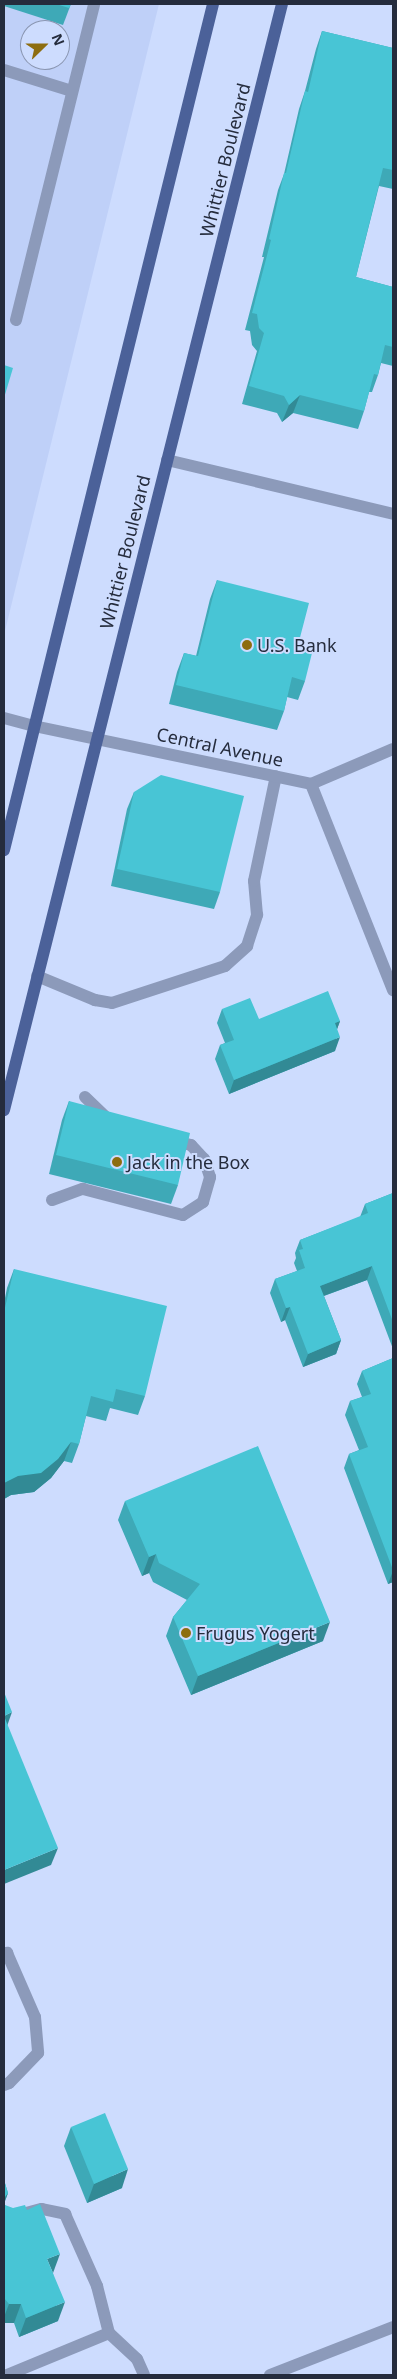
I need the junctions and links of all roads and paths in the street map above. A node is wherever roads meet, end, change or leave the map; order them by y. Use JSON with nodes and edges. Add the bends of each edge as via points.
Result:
{"nodes":[{"id":1,"x":94,"y":4,"type":"edge"},
{"id":2,"x":213,"y":4,"type":"edge"},
{"id":3,"x":282,"y":4,"type":"edge"},
{"id":4,"x":4,"y":70,"type":"edge"},
{"id":5,"x":72,"y":91,"type":"junction"},
{"id":6,"x":16,"y":320,"type":"dead end"},
{"id":7,"x":167,"y":460,"type":"junction"},
{"id":8,"x":393,"y":514,"type":"edge"},
{"id":9,"x":4,"y":718,"type":"edge"},
{"id":10,"x":34,"y":726,"type":"junction"},
{"id":11,"x":96,"y":739,"type":"junction"},
{"id":12,"x":393,"y":748,"type":"edge"},
{"id":13,"x":276,"y":776,"type":"junction"},
{"id":14,"x":311,"y":784,"type":"junction"},
{"id":15,"x":4,"y":850,"type":"edge"},
{"id":16,"x":37,"y":976,"type":"junction"},
{"id":17,"x":393,"y":990,"type":"edge"},
{"id":18,"x":85,"y":1097,"type":"dead end"},
{"id":19,"x":4,"y":1110,"type":"edge"},
{"id":20,"x":114,"y":1125,"type":"edge"},
{"id":21,"x":158,"y":1137,"type":"edge"},
{"id":22,"x":52,"y":1200,"type":"dead end"},
{"id":23,"x":4,"y":1955,"type":"edge"},
{"id":24,"x":4,"y":2085,"type":"edge"},
{"id":25,"x":4,"y":2219,"type":"edge"},
{"id":26,"x":393,"y":2327,"type":"edge"},
{"id":27,"x":109,"y":2333,"type":"junction"},
{"id":28,"x":7,"y":2375,"type":"edge"},
{"id":29,"x":144,"y":2375,"type":"edge"},
{"id":30,"x":270,"y":2375,"type":"edge"}],
"edges":[{"from":1,"to":5,"type":"street"},
{"from":2,"to":10,"type":"main road"},
{"from":3,"to":7,"type":"main road","name":"Whittier Boulevard"},
{"from":4,"to":5,"type":"street"},
{"from":5,"to":6,"type":"street"},
{"from":7,"to":8,"type":"street"},
{"from":7,"to":11,"type":"main road","name":"Whittier Boulevard"},
{"from":9,"to":10,"type":"street","name":"Central Avenue"},
{"from":10,"to":11,"type":"street","name":"Central Avenue"},
{"from":10,"to":15,"type":"main road"},
{"from":11,"to":13,"type":"street","name":"Central Avenue"},
{"from":11,"to":16,"type":"main road","name":"Whittier Boulevard"},
{"from":12,"to":14,"type":"street"},
{"from":13,"to":14,"type":"street","name":"Central Avenue"},
{"from":13,"to":16,"type":"street","via":[[254,881],[257,915],[247,946],[226,966],[112,1003],[95,1000]]},
{"from":14,"to":17,"type":"street"},
{"from":16,"to":19,"type":"main road","name":"Whittier Boulevard"},
{"from":18,"to":20,"type":"street"},
{"from":21,"to":22,"type":"street","via":[[191,1146],[204,1159],[210,1177],[203,1202],[183,1215],[83,1189]]},
{"from":23,"to":24,"type":"street","via":[[7,1954],[35,2017],[38,2053]]},
{"from":25,"to":27,"type":"street","via":[[42,2209],[65,2214],[97,2286]]},
{"from":26,"to":30,"type":"street"},
{"from":27,"to":28,"type":"street"},
{"from":27,"to":29,"type":"street","via":[[137,2359]]}]}
